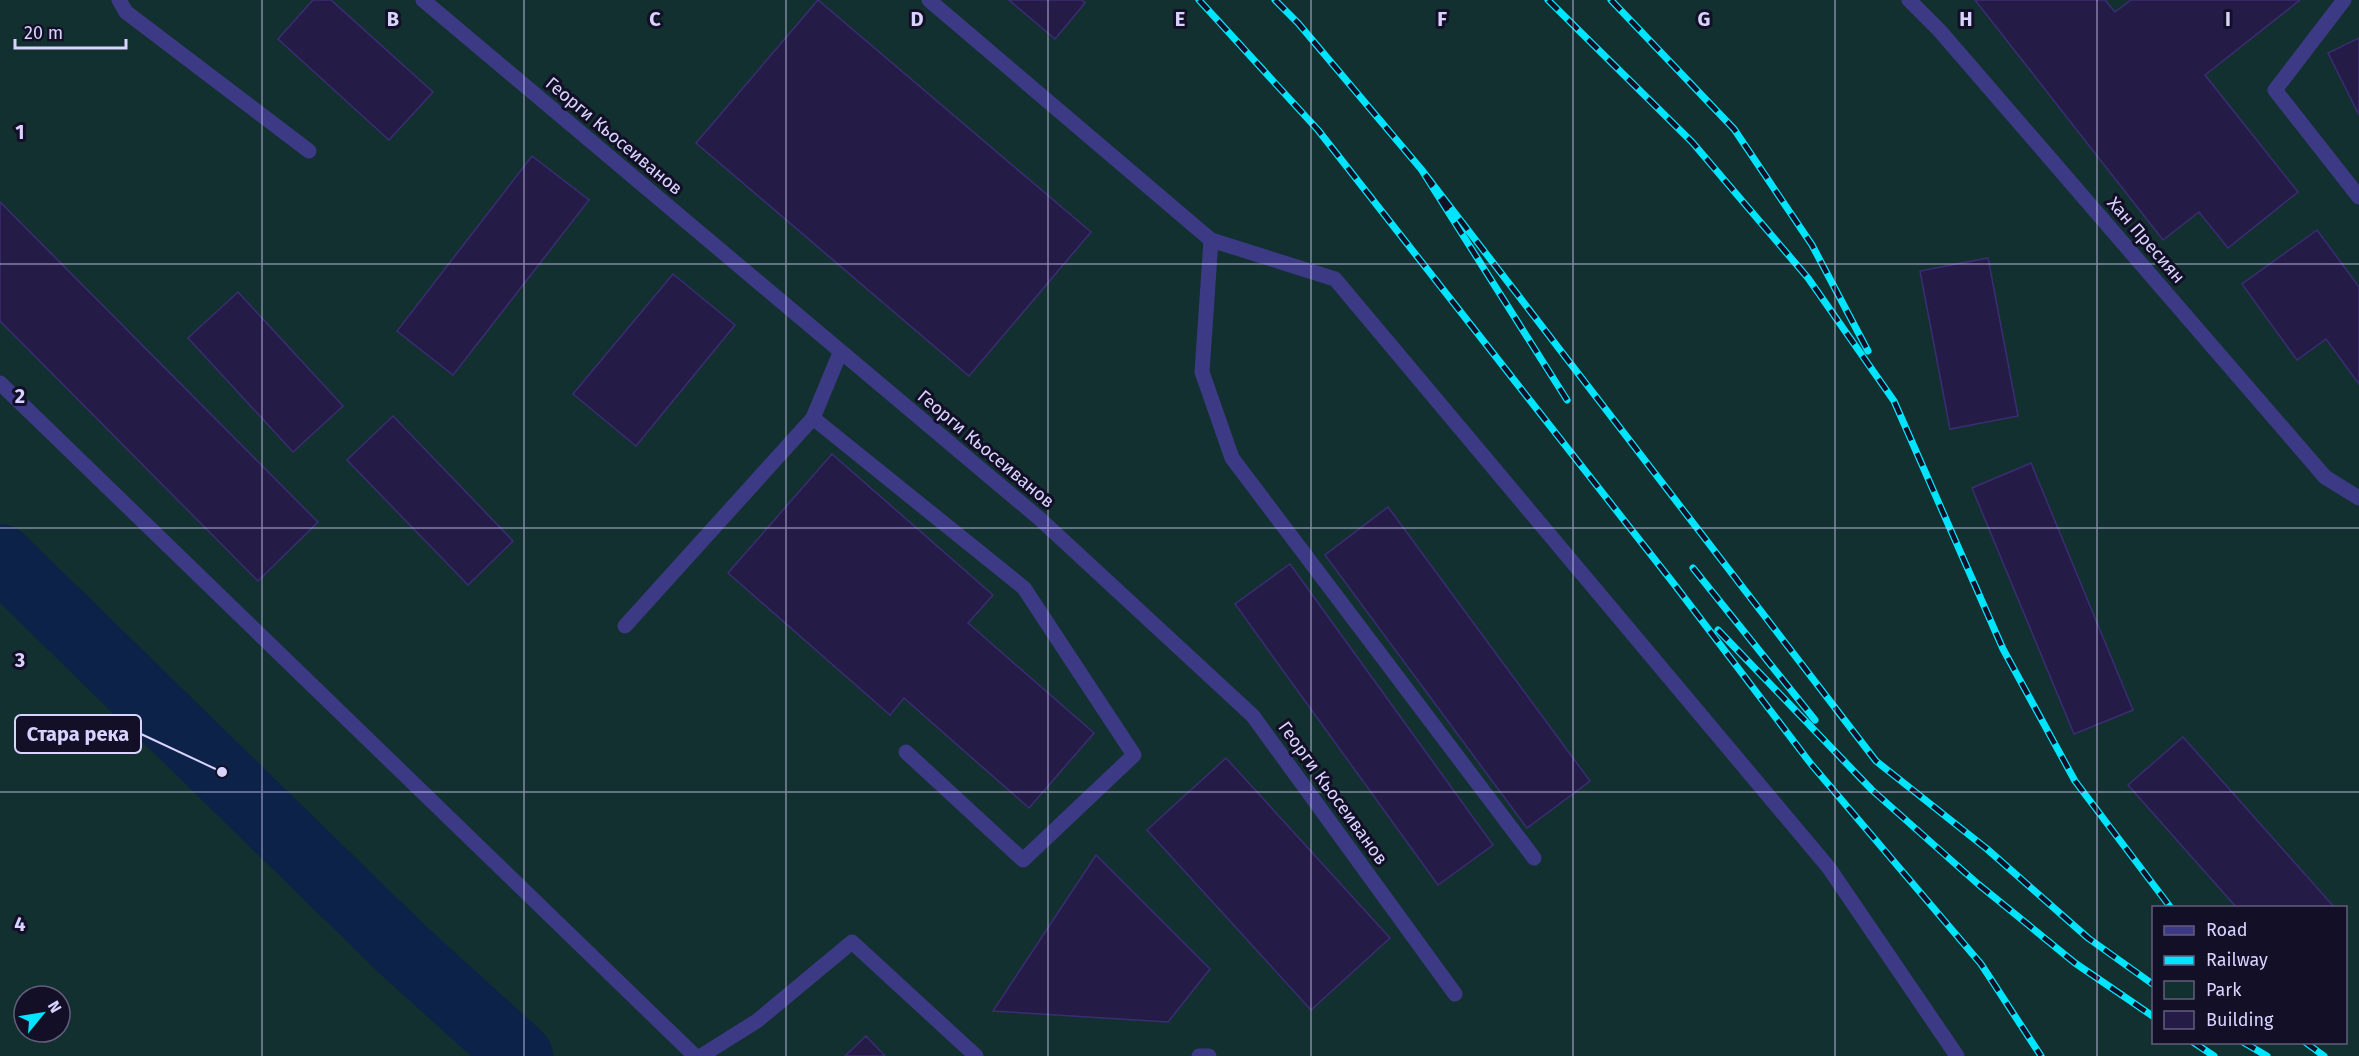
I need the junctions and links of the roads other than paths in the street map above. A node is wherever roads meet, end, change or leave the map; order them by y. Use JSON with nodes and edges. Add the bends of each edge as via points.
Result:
{"nodes":[{"id":1,"x":119,"y":0,"type":"edge"},
{"id":2,"x":423,"y":0,"type":"edge"},
{"id":3,"x":929,"y":0,"type":"edge"},
{"id":4,"x":1909,"y":0,"type":"edge"},
{"id":5,"x":2344,"y":0,"type":"edge"},
{"id":6,"x":309,"y":151,"type":"dead end"},
{"id":7,"x":2359,"y":198,"type":"edge"},
{"id":8,"x":1211,"y":240,"type":"junction"},
{"id":9,"x":840,"y":353,"type":"junction"},
{"id":10,"x":0,"y":383,"type":"edge"},
{"id":11,"x":813,"y":418,"type":"junction"},
{"id":12,"x":2359,"y":498,"type":"edge"},
{"id":13,"x":625,"y":626,"type":"dead end"},
{"id":14,"x":906,"y":752,"type":"dead end"},
{"id":15,"x":1534,"y":858,"type":"dead end"},
{"id":16,"x":1455,"y":994,"type":"dead end"},
{"id":17,"x":695,"y":1056,"type":"edge"},
{"id":18,"x":701,"y":1056,"type":"edge"},
{"id":19,"x":976,"y":1056,"type":"edge"},
{"id":20,"x":1199,"y":1056,"type":"edge"},
{"id":21,"x":1209,"y":1056,"type":"edge"},
{"id":22,"x":1957,"y":1056,"type":"edge"}],
"edges":[{"from":1,"to":6,"type":"street","via":[[126,12]]},
{"from":2,"to":9,"type":"street","name":"Георги Кьосеиванов"},
{"from":3,"to":8,"type":"street"},
{"from":4,"to":12,"type":"street","name":"Хан Пресиян","via":[[2325,477]]},
{"from":5,"to":7,"type":"street","via":[[2275,90]]},
{"from":8,"to":15,"type":"street","via":[[1202,372],[1232,458]]},
{"from":8,"to":22,"type":"street","via":[[1335,279],[1829,868]]},
{"from":9,"to":11,"type":"street"},
{"from":9,"to":16,"type":"street","name":"Георги Кьосеиванов","via":[[1040,519],[1253,716]]},
{"from":10,"to":17,"type":"street"},
{"from":11,"to":13,"type":"street"},
{"from":11,"to":14,"type":"street","via":[[1024,588],[1134,755],[1023,860]]},
{"from":18,"to":19,"type":"street","via":[[757,1021],[852,942]]},
{"from":20,"to":21,"type":"street"}]}
